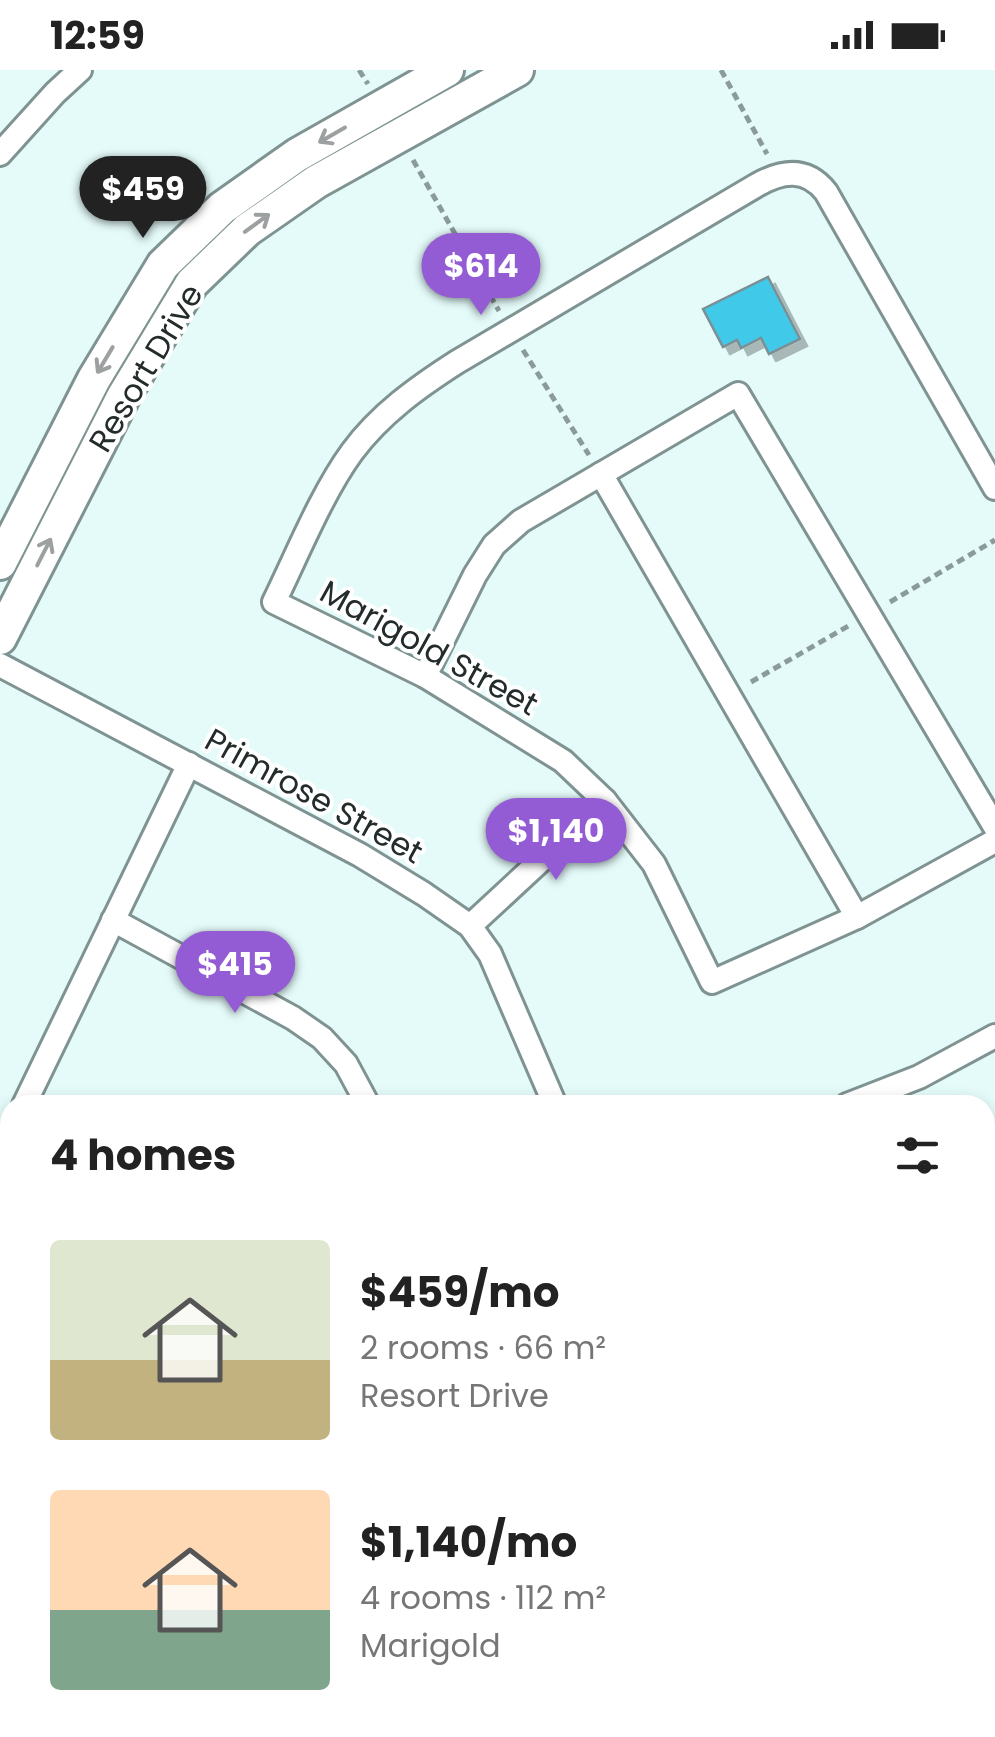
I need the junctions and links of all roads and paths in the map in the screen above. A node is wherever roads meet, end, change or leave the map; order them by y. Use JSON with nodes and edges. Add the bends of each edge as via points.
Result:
{"nodes":[{"id":1,"x":80,"y":70,"type":"edge"},
{"id":2,"x":447,"y":70,"type":"edge"},
{"id":3,"x":517,"y":70,"type":"edge"},
{"id":4,"x":720,"y":70,"type":"edge"},
{"id":5,"x":382,"y":106,"type":"junction"},
{"id":6,"x":399,"y":136,"type":"junction"},
{"id":7,"x":0,"y":154,"type":"edge"},
{"id":8,"x":790,"y":174,"type":"junction"},
{"id":9,"x":511,"y":331,"type":"junction"},
{"id":10,"x":601,"y":474,"type":"junction"},
{"id":11,"x":995,"y":488,"type":"edge"},
{"id":12,"x":995,"y":540,"type":"edge"},
{"id":13,"x":0,"y":563,"type":"edge"},
{"id":14,"x":869,"y":614,"type":"junction"},
{"id":15,"x":0,"y":638,"type":"edge"},
{"id":16,"x":0,"y":665,"type":"edge"},
{"id":17,"x":425,"y":676,"type":"junction"},
{"id":18,"x":728,"y":695,"type":"junction"},
{"id":19,"x":189,"y":764,"type":"junction"},
{"id":20,"x":605,"y":801,"type":"junction"},
{"id":21,"x":995,"y":827,"type":"edge"},
{"id":22,"x":995,"y":841,"type":"edge"},
{"id":23,"x":856,"y":917,"type":"junction"},
{"id":24,"x":113,"y":920,"type":"junction"},
{"id":25,"x":470,"y":926,"type":"junction"},
{"id":26,"x":995,"y":1036,"type":"edge"},
{"id":27,"x":29,"y":1095,"type":"edge"},
{"id":28,"x":363,"y":1095,"type":"edge"},
{"id":29,"x":551,"y":1095,"type":"edge"},
{"id":30,"x":872,"y":1095,"type":"edge"}],
"edges":[{"from":1,"to":7,"type":"street"},
{"from":2,"to":5,"type":"street","name":"Resort Drive"},
{"from":3,"to":6,"type":"street","name":"Resort Drive"},
{"from":4,"to":8,"type":"path"},
{"from":5,"to":6,"type":"street"},
{"from":5,"to":13,"type":"street","name":"Resort Drive","one_way":true,"via":[[222,208],[163,265],[94,379]]},
{"from":6,"to":9,"type":"path"},
{"from":15,"to":6,"type":"street","name":"Resort Drive","one_way":true,"via":[[123,397],[192,283],[246,230]]},
{"from":8,"to":9,"type":"street","name":"Marigold Street","via":[[756,185]]},
{"from":8,"to":11,"type":"street","via":[[812,178],[826,192]]},
{"from":9,"to":10,"type":"path"},
{"from":9,"to":17,"type":"street","name":"Marigold Street","via":[[410,393],[379,421],[334,481],[274,602]]},
{"from":10,"to":14,"type":"street","via":[[738,394]]},
{"from":10,"to":17,"type":"street","via":[[521,521],[494,545]]},
{"from":10,"to":18,"type":"street"},
{"from":12,"to":14,"type":"path"},
{"from":14,"to":18,"type":"path"},
{"from":14,"to":21,"type":"street"},
{"from":16,"to":19,"type":"street","name":"Primrose Street"},
{"from":17,"to":20,"type":"street","name":"Marigold Street","via":[[562,761]]},
{"from":18,"to":23,"type":"street"},
{"from":19,"to":24,"type":"street"},
{"from":19,"to":25,"type":"street","name":"Primrose Street","via":[[360,855]]},
{"from":20,"to":23,"type":"street","name":"Marigold Street","via":[[654,864],[712,982]]},
{"from":20,"to":25,"type":"street"},
{"from":22,"to":23,"type":"street"},
{"from":24,"to":27,"type":"street"},
{"from":24,"to":28,"type":"street","via":[[322,1038]]},
{"from":25,"to":29,"type":"street","name":"Primrose Street","via":[[490,954]]},
{"from":26,"to":30,"type":"street"}]}
